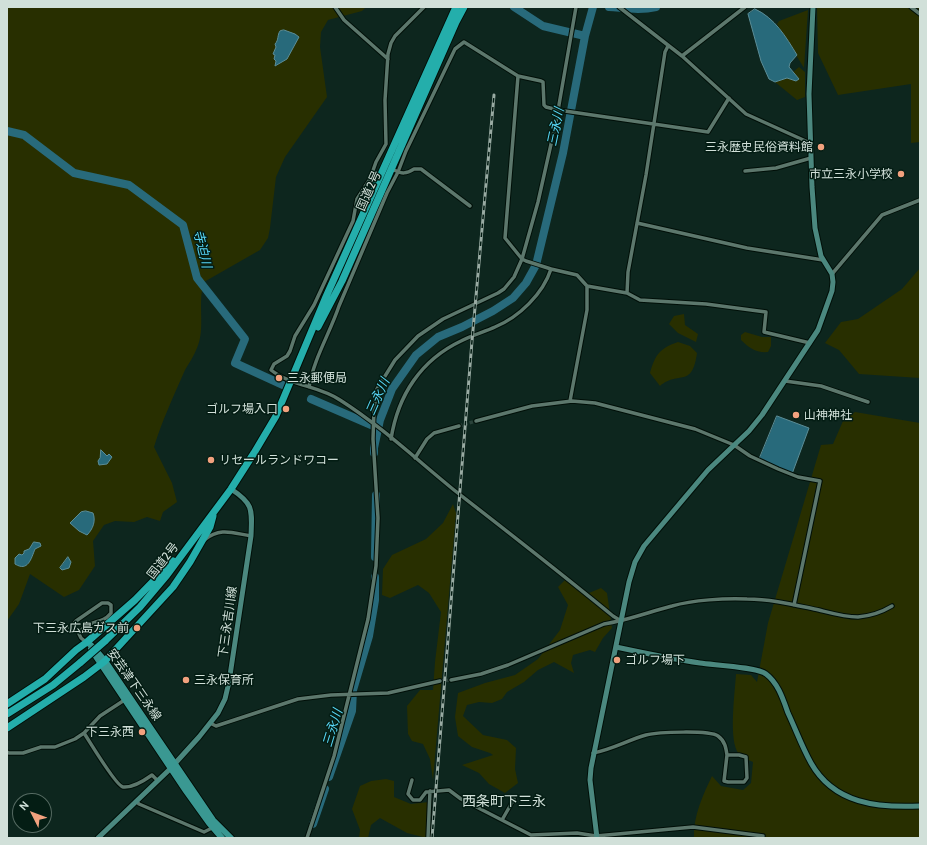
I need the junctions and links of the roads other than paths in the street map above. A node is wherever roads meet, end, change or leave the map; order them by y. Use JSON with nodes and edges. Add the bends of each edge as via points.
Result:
{"nodes":[{"id":1,"x":335,"y":7,"type":"edge"},
{"id":2,"x":424,"y":7,"type":"edge"},
{"id":3,"x":456,"y":7,"type":"edge"},
{"id":4,"x":464,"y":7,"type":"edge"},
{"id":5,"x":576,"y":7,"type":"edge"},
{"id":6,"x":619,"y":7,"type":"edge"},
{"id":7,"x":745,"y":7,"type":"edge"},
{"id":8,"x":813,"y":7,"type":"edge"},
{"id":9,"x":911,"y":7,"type":"edge"},
{"id":10,"x":920,"y":14,"type":"edge"},
{"id":11,"x":668,"y":46,"type":"junction"},
{"id":12,"x":682,"y":56,"type":"junction"},
{"id":13,"x":388,"y":59,"type":"junction"},
{"id":14,"x":518,"y":76,"type":"junction"},
{"id":15,"x":729,"y":98,"type":"junction"},
{"id":16,"x":559,"y":110,"type":"junction"},
{"id":17,"x":654,"y":125,"type":"junction"},
{"id":18,"x":810,"y":143,"type":"junction"},
{"id":19,"x":811,"y":158,"type":"junction"},
{"id":20,"x":376,"y":162,"type":"junction"},
{"id":21,"x":381,"y":165,"type":"dead end"},
{"id":22,"x":394,"y":170,"type":"dead end"},
{"id":23,"x":745,"y":171,"type":"dead end"},
{"id":24,"x":398,"y":172,"type":"junction"},
{"id":25,"x":920,"y":200,"type":"edge"},
{"id":26,"x":470,"y":206,"type":"dead end"},
{"id":27,"x":637,"y":223,"type":"junction"},
{"id":28,"x":524,"y":260,"type":"junction"},
{"id":29,"x":823,"y":260,"type":"junction"},
{"id":30,"x":549,"y":268,"type":"junction"},
{"id":31,"x":832,"y":274,"type":"junction"},
{"id":32,"x":587,"y":286,"type":"junction"},
{"id":33,"x":627,"y":293,"type":"junction"},
{"id":34,"x":810,"y":342,"type":"junction"},
{"id":35,"x":291,"y":381,"type":"junction"},
{"id":36,"x":785,"y":381,"type":"junction"},
{"id":37,"x":309,"y":387,"type":"junction"},
{"id":38,"x":570,"y":401,"type":"junction"},
{"id":39,"x":868,"y":402,"type":"dead end"},
{"id":40,"x":476,"y":421,"type":"tunnel mouth"},
{"id":41,"x":374,"y":425,"type":"junction"},
{"id":42,"x":459,"y":426,"type":"tunnel mouth"},
{"id":43,"x":391,"y":438,"type":"junction"},
{"id":44,"x":734,"y":445,"type":"junction"},
{"id":45,"x":415,"y":458,"type":"junction"},
{"id":46,"x":231,"y":489,"type":"junction"},
{"id":47,"x":214,"y":512,"type":"junction"},
{"id":48,"x":251,"y":536,"type":"junction"},
{"id":49,"x":200,"y":544,"type":"junction"},
{"id":50,"x":188,"y":547,"type":"junction"},
{"id":51,"x":794,"y":605,"type":"junction"},
{"id":52,"x":892,"y":606,"type":"dead end"},
{"id":53,"x":621,"y":621,"type":"junction"},
{"id":54,"x":70,"y":628,"type":"dead end"},
{"id":55,"x":87,"y":642,"type":"junction"},
{"id":56,"x":616,"y":647,"type":"junction"},
{"id":57,"x":103,"y":663,"type":"junction"},
{"id":58,"x":452,"y":680,"type":"tunnel mouth"},
{"id":59,"x":440,"y":682,"type":"tunnel mouth"},
{"id":60,"x":349,"y":695,"type":"junction"},
{"id":61,"x":127,"y":699,"type":"junction"},
{"id":62,"x":7,"y":704,"type":"edge"},
{"id":63,"x":7,"y":714,"type":"edge"},
{"id":64,"x":210,"y":724,"type":"junction"},
{"id":65,"x":7,"y":728,"type":"edge"},
{"id":66,"x":84,"y":733,"type":"junction"},
{"id":67,"x":7,"y":752,"type":"edge"},
{"id":68,"x":593,"y":753,"type":"junction"},
{"id":69,"x":727,"y":755,"type":"junction"},
{"id":70,"x":172,"y":766,"type":"junction"},
{"id":71,"x":412,"y":780,"type":"dead end"},
{"id":72,"x":158,"y":781,"type":"junction"},
{"id":73,"x":430,"y":791,"type":"junction"},
{"id":74,"x":514,"y":799,"type":"dead end"},
{"id":75,"x":136,"y":802,"type":"junction"},
{"id":76,"x":920,"y":806,"type":"edge"},
{"id":77,"x":502,"y":820,"type":"junction"},
{"id":78,"x":215,"y":826,"type":"junction"},
{"id":79,"x":763,"y":836,"type":"dead end"},
{"id":80,"x":596,"y":837,"type":"edge"},
{"id":81,"x":98,"y":838,"type":"edge"},
{"id":82,"x":222,"y":838,"type":"edge"},
{"id":83,"x":231,"y":838,"type":"edge"},
{"id":84,"x":307,"y":838,"type":"edge"},
{"id":85,"x":428,"y":838,"type":"edge"}],
"edges":[{"from":1,"to":13,"type":"street","via":[[344,20]]},
{"from":2,"to":13,"type":"street","via":[[395,36]]},
{"from":3,"to":35,"type":"highway","name":"国道2号"},
{"from":4,"to":35,"type":"highway","name":"国道2号","via":[[342,281]]},
{"from":5,"to":16,"type":"street"},
{"from":6,"to":11,"type":"street"},
{"from":7,"to":12,"type":"street"},
{"from":8,"to":18,"type":"street","via":[[809,68]]},
{"from":9,"to":10,"type":"street"},
{"from":11,"to":12,"type":"street"},
{"from":11,"to":17,"type":"street"},
{"from":12,"to":15,"type":"street"},
{"from":13,"to":20,"type":"street","via":[[385,100],[387,137]]},
{"from":14,"to":16,"type":"street","via":[[543,82],[544,105]]},
{"from":14,"to":24,"type":"street","via":[[464,42],[455,49]]},
{"from":14,"to":28,"type":"street","via":[[505,238]]},
{"from":15,"to":17,"type":"street","via":[[708,132]]},
{"from":15,"to":18,"type":"street","via":[[746,114]]},
{"from":16,"to":17,"type":"street"},
{"from":16,"to":28,"type":"street"},
{"from":17,"to":27,"type":"street"},
{"from":18,"to":19,"type":"street"},
{"from":19,"to":23,"type":"street","via":[[776,168]]},
{"from":19,"to":29,"type":"street","via":[[815,228]]},
{"from":20,"to":21,"type":"street"},
{"from":20,"to":35,"type":"street","via":[[370,179],[357,199],[353,220],[314,306],[295,336],[287,356],[271,368],[274,373]]},
{"from":22,"to":24,"type":"street"},
{"from":24,"to":26,"type":"street","via":[[403,174],[421,169]]},
{"from":24,"to":37,"type":"street","via":[[314,365]]},
{"from":25,"to":31,"type":"street","via":[[882,215]]},
{"from":27,"to":29,"type":"street","via":[[747,248]]},
{"from":27,"to":33,"type":"street"},
{"from":28,"to":30,"type":"street"},
{"from":28,"to":41,"type":"street","via":[[504,289],[430,327],[395,360],[377,389]]},
{"from":29,"to":31,"type":"street"},
{"from":30,"to":32,"type":"street","via":[[577,274]]},
{"from":30,"to":43,"type":"street","via":[[543,286],[515,316],[461,341],[427,364],[416,377],[400,406]]},
{"from":31,"to":34,"type":"street","via":[[832,291],[818,330]]},
{"from":32,"to":33,"type":"street"},
{"from":32,"to":38,"type":"street","via":[[587,310]]},
{"from":33,"to":34,"type":"street","via":[[640,300],[706,304],[766,312],[764,332]]},
{"from":34,"to":36,"type":"street"},
{"from":35,"to":37,"type":"street"},
{"from":35,"to":46,"type":"highway","name":"国道2号","via":[[276,416]]},
{"from":36,"to":39,"type":"street","via":[[821,386]]},
{"from":36,"to":44,"type":"street","via":[[762,415]]},
{"from":37,"to":41,"type":"street","via":[[339,399]]},
{"from":38,"to":40,"type":"street","via":[[532,406]]},
{"from":38,"to":44,"type":"street","via":[[595,403],[688,427]]},
{"from":41,"to":43,"type":"street"},
{"from":41,"to":60,"type":"street","via":[[378,518],[376,566],[368,619]]},
{"from":42,"to":45,"type":"street","via":[[434,433]]},
{"from":43,"to":45,"type":"street"},
{"from":44,"to":51,"type":"street","via":[[778,469],[820,481]]},
{"from":44,"to":53,"type":"street","via":[[708,470],[644,546],[631,575]]},
{"from":45,"to":53,"type":"street"},
{"from":46,"to":47,"type":"highway","name":"国道2号"},
{"from":46,"to":48,"type":"street","name":"下三永吉川線","via":[[250,506]]},
{"from":47,"to":49,"type":"highway","via":[[210,527]]},
{"from":47,"to":50,"type":"highway","name":"国道2号"},
{"from":48,"to":49,"type":"street","via":[[222,532],[208,537]]},
{"from":48,"to":64,"type":"street","name":"下三永吉川線","via":[[229,682],[225,699]]},
{"from":49,"to":57,"type":"highway","via":[[173,587]]},
{"from":50,"to":55,"type":"highway","via":[[135,600]]},
{"from":50,"to":63,"type":"highway","name":"国道2号","bridge":true,"via":[[140,607],[105,641],[53,685]]},
{"from":51,"to":52,"type":"street","via":[[857,617]]},
{"from":51,"to":53,"type":"street","via":[[772,600],[704,601],[671,606]]},
{"from":53,"to":56,"type":"street"},
{"from":53,"to":58,"type":"street","via":[[604,624],[481,674]]},
{"from":54,"to":55,"type":"street","via":[[102,603],[111,605],[111,613],[105,618],[81,629],[79,634]]},
{"from":55,"to":57,"type":"main road","name":"安芸津下三永線"},
{"from":55,"to":62,"type":"highway","via":[[45,679]]},
{"from":56,"to":68,"type":"street"},
{"from":56,"to":76,"type":"street","via":[[764,673],[772,679],[780,692],[811,764],[832,789],[863,803],[878,806]]},
{"from":57,"to":61,"type":"main road","name":"安芸津下三永線"},
{"from":57,"to":65,"type":"highway"},
{"from":59,"to":60,"type":"street","via":[[388,694]]},
{"from":60,"to":64,"type":"street","via":[[298,699],[216,726]]},
{"from":60,"to":84,"type":"street","via":[[334,756]]},
{"from":61,"to":66,"type":"street","via":[[100,716]]},
{"from":61,"to":70,"type":"main road","name":"安芸津下三永線"},
{"from":64,"to":70,"type":"street","name":"下三永吉川線"},
{"from":66,"to":67,"type":"street","via":[[55,747],[41,747],[23,753]]},
{"from":66,"to":72,"type":"street","via":[[119,785],[123,787],[140,783],[152,775]]},
{"from":68,"to":69,"type":"street","via":[[645,735],[681,732],[718,736],[726,746]]},
{"from":68,"to":80,"type":"street","via":[[590,780]]},
{"from":69,"to":69,"type":"street","via":[[746,757],[747,778],[744,782],[724,781]]},
{"from":70,"to":72,"type":"street","name":"下三永吉川線"},
{"from":70,"to":78,"type":"main road","name":"安芸津下三永線"},
{"from":71,"to":73,"type":"street","via":[[408,794],[410,798],[420,800]]},
{"from":72,"to":75,"type":"street","name":"下三永吉川線"},
{"from":73,"to":77,"type":"street","via":[[449,790]]},
{"from":73,"to":85,"type":"street"},
{"from":74,"to":77,"type":"street"},
{"from":75,"to":78,"type":"street","via":[[204,832]]},
{"from":75,"to":81,"type":"street","name":"下三永吉川線"},
{"from":77,"to":80,"type":"street","via":[[531,835],[577,833]]},
{"from":78,"to":82,"type":"main road","name":"安芸津下三永線"},
{"from":78,"to":83,"type":"main road","name":"安芸津下三永線"},
{"from":79,"to":80,"type":"street","via":[[694,827]]}]}
